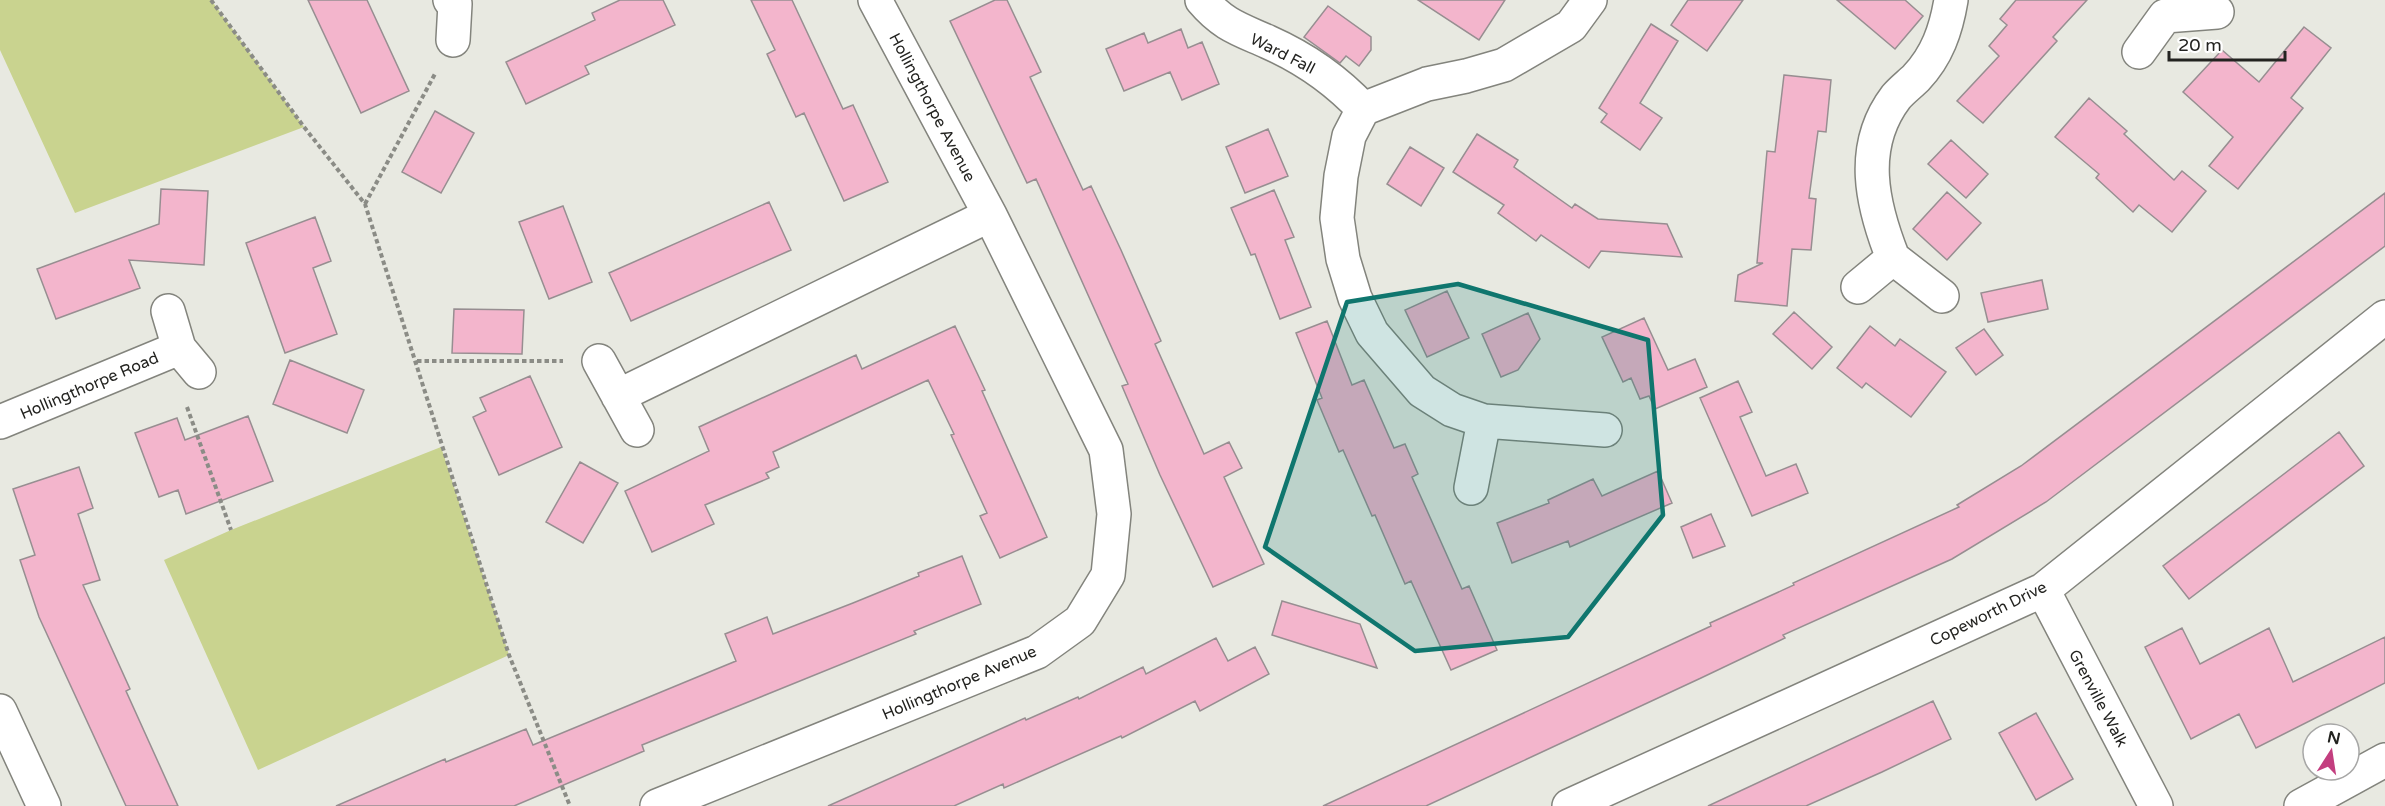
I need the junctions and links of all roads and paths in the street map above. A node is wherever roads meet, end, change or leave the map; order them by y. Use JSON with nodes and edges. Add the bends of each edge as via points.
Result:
{"nodes":[{"id":1,"x":211,"y":0,"type":"edge"},
{"id":2,"x":875,"y":0,"type":"edge"},
{"id":3,"x":1202,"y":0,"type":"edge"},
{"id":4,"x":1590,"y":0,"type":"edge"},
{"id":5,"x":1951,"y":0,"type":"edge"},
{"id":6,"x":456,"y":1,"type":"edge"},
{"id":7,"x":2160,"y":8,"type":"edge"},
{"id":8,"x":2217,"y":12,"type":"dead end"},
{"id":9,"x":453,"y":40,"type":"joint"},
{"id":10,"x":2139,"y":52,"type":"dead end"},
{"id":11,"x":1363,"y":109,"type":"junction"},
{"id":12,"x":365,"y":204,"type":"junction"},
{"id":13,"x":990,"y":215,"type":"junction"},
{"id":14,"x":1893,"y":258,"type":"junction"},
{"id":15,"x":1858,"y":287,"type":"dead end"},
{"id":16,"x":1942,"y":296,"type":"dead end"},
{"id":17,"x":168,"y":311,"type":"dead end"},
{"id":18,"x":2385,"y":317,"type":"edge"},
{"id":19,"x":178,"y":348,"type":"junction"},
{"id":20,"x":417,"y":361,"type":"junction"},
{"id":21,"x":599,"y":361,"type":"joint"},
{"id":22,"x":199,"y":372,"type":"joint"},
{"id":23,"x":618,"y":396,"type":"junction"},
{"id":24,"x":1484,"y":421,"type":"junction"},
{"id":25,"x":0,"y":422,"type":"edge"},
{"id":26,"x":637,"y":430,"type":"dead end"},
{"id":27,"x":1605,"y":430,"type":"dead end"},
{"id":28,"x":1471,"y":488,"type":"dead end"},
{"id":29,"x":231,"y":530,"type":"dead end"},
{"id":30,"x":2043,"y":590,"type":"junction"},
{"id":31,"x":0,"y":711,"type":"edge"},
{"id":32,"x":2385,"y":760,"type":"edge"},
{"id":33,"x":44,"y":806,"type":"edge"},
{"id":34,"x":570,"y":806,"type":"edge"},
{"id":35,"x":657,"y":806,"type":"edge"},
{"id":36,"x":1569,"y":806,"type":"edge"},
{"id":37,"x":2156,"y":806,"type":"edge"},
{"id":38,"x":2301,"y":806,"type":"edge"}],
"edges":[{"from":1,"to":12,"type":"path"},
{"from":2,"to":13,"type":"street","name":"Hollingthorpe Avenue"},
{"from":3,"to":11,"type":"street","name":"Ward Fall","via":[[1236,29],[1269,42],[1320,71],[1344,88]]},
{"from":4,"to":11,"type":"street","via":[[1571,26],[1504,65],[1427,84]]},
{"from":5,"to":14,"type":"street","via":[[1935,54],[1896,97],[1879,125],[1872,188]]},
{"from":6,"to":9,"type":"street"},
{"from":7,"to":8,"type":"street"},
{"from":7,"to":10,"type":"street"},
{"from":9,"to":12,"type":"path"},
{"from":11,"to":24,"type":"street","via":[[1349,136],[1337,218],[1343,260],[1355,298],[1372,333],[1422,391],[1452,410]]},
{"from":12,"to":20,"type":"path"},
{"from":13,"to":23,"type":"street"},
{"from":13,"to":35,"type":"street","name":"Hollingthorpe Avenue","via":[[1106,450],[1114,514],[1108,576],[1080,621],[1037,652]]},
{"from":14,"to":15,"type":"street"},
{"from":14,"to":16,"type":"street"},
{"from":17,"to":19,"type":"street","name":"Hollingthorpe Road"},
{"from":18,"to":30,"type":"street","name":"Copeworth Drive"},
{"from":19,"to":22,"type":"street","name":"Hollingthorpe Road"},
{"from":19,"to":25,"type":"street","name":"Hollingthorpe Road"},
{"from":20,"to":21,"type":"path"},
{"from":20,"to":34,"type":"path","via":[[508,655]]},
{"from":21,"to":23,"type":"street"},
{"from":22,"to":29,"type":"path","via":[[183,395]]},
{"from":23,"to":26,"type":"street"},
{"from":24,"to":27,"type":"street"},
{"from":24,"to":28,"type":"street"},
{"from":30,"to":36,"type":"street","name":"Copeworth Drive"},
{"from":30,"to":37,"type":"street","name":"Grenville Walk"},
{"from":31,"to":33,"type":"street"},
{"from":32,"to":38,"type":"street"}]}
